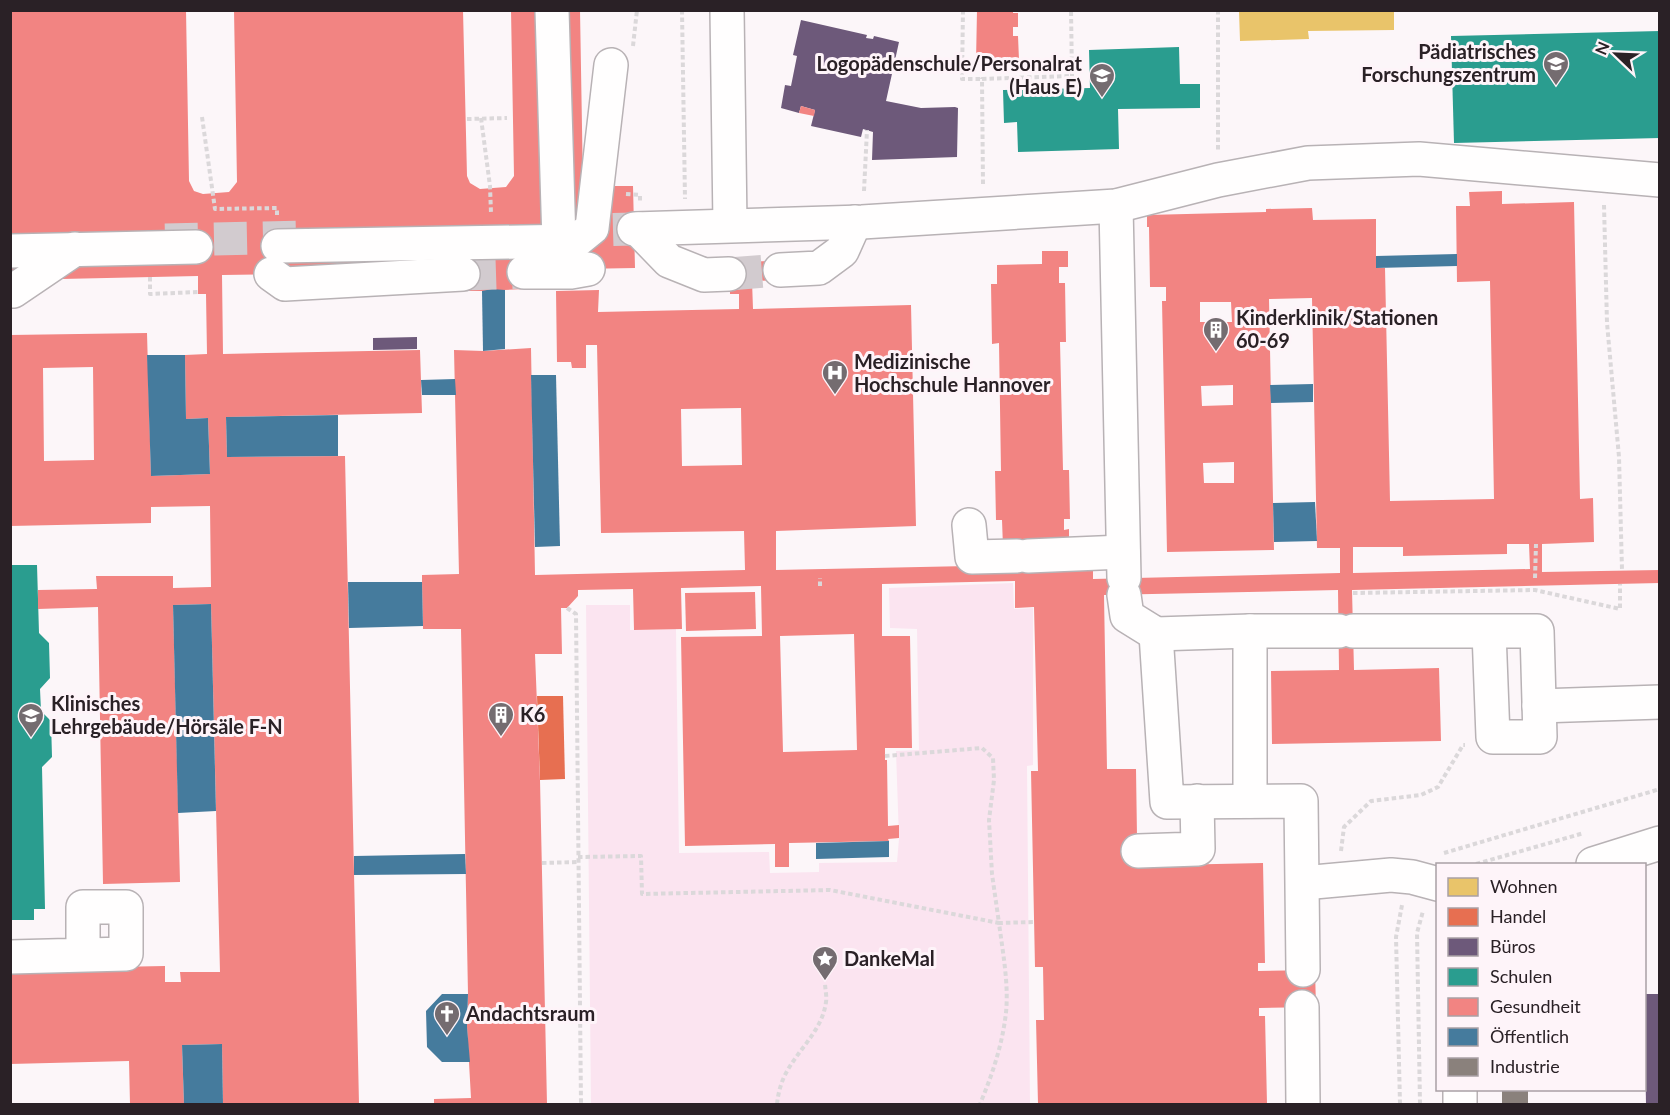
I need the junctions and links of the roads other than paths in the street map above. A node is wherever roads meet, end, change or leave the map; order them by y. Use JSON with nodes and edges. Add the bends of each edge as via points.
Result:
{"nodes":[{"id":1,"x":552,"y":10,"type":"edge"},
{"id":2,"x":727,"y":10,"type":"edge"},
{"id":3,"x":622,"y":58,"type":"road end"},
{"id":4,"x":1659,"y":180,"type":"edge"},
{"id":5,"x":1116,"y":206,"type":"junction"},
{"id":6,"x":859,"y":222,"type":"junction"},
{"id":7,"x":730,"y":225,"type":"junction"},
{"id":8,"x":559,"y":242,"type":"junction"},
{"id":9,"x":196,"y":247,"type":"tunnel mouth"},
{"id":10,"x":75,"y":249,"type":"junction"},
{"id":11,"x":10,"y":251,"type":"edge"},
{"id":12,"x":588,"y":269,"type":"dead end"},
{"id":13,"x":780,"y":270,"type":"tunnel mouth"},
{"id":14,"x":524,"y":272,"type":"tunnel mouth"},
{"id":15,"x":463,"y":274,"type":"tunnel mouth"},
{"id":16,"x":729,"y":274,"type":"tunnel mouth"},
{"id":17,"x":13,"y":291,"type":"dead end"},
{"id":18,"x":969,"y":525,"type":"dead end"},
{"id":19,"x":1124,"y":575,"type":"junction"},
{"id":20,"x":1250,"y":631,"type":"junction"},
{"id":21,"x":1489,"y":632,"type":"junction"},
{"id":22,"x":1156,"y":634,"type":"junction"},
{"id":23,"x":1659,"y":702,"type":"edge"},
{"id":24,"x":1539,"y":706,"type":"junction"},
{"id":25,"x":1197,"y":801,"type":"junction"},
{"id":26,"x":1250,"y":801,"type":"junction"},
{"id":27,"x":1659,"y":843,"type":"edge"},
{"id":28,"x":1154,"y":850,"type":"dead end"},
{"id":29,"x":1596,"y":863,"type":"edge"},
{"id":30,"x":1303,"y":883,"type":"junction"},
{"id":31,"x":1425,"y":887,"type":"edge"},
{"id":32,"x":83,"y":955,"type":"dead end"},
{"id":33,"x":10,"y":957,"type":"edge"},
{"id":34,"x":1303,"y":970,"type":"dead end"},
{"id":35,"x":1302,"y":1007,"type":"dead end"},
{"id":36,"x":1303,"y":1104,"type":"edge"}],
"edges":[{"from":1,"to":8,"type":"street"},
{"from":2,"to":7,"type":"street"},
{"from":3,"to":8,"type":"street","via":[[592,228],[576,242]]},
{"from":4,"to":5,"type":"street","via":[[1419,159],[1308,163],[1218,180]]},
{"from":5,"to":6,"type":"street"},
{"from":5,"to":19,"type":"street"},
{"from":6,"to":7,"type":"street"},
{"from":6,"to":13,"type":"street","via":[[842,251],[819,268]]},
{"from":7,"to":16,"type":"street","via":[[636,229],[669,261],[704,275]]},
{"from":8,"to":15,"type":"street","via":[[274,260],[285,284]]},
{"from":9,"to":10,"type":"street"},
{"from":10,"to":11,"type":"street"},
{"from":10,"to":17,"type":"street"},
{"from":12,"to":14,"type":"street"},
{"from":18,"to":19,"type":"street","via":[[972,557],[1022,556]]},
{"from":19,"to":22,"type":"street","via":[[1127,616]]},
{"from":20,"to":21,"type":"street"},
{"from":20,"to":22,"type":"street"},
{"from":20,"to":26,"type":"street"},
{"from":21,"to":24,"type":"street","via":[[1537,631]]},
{"from":21,"to":24,"type":"street","via":[[1493,737],[1540,737]]},
{"from":22,"to":25,"type":"street","via":[[1167,802]]},
{"from":23,"to":24,"type":"street"},
{"from":25,"to":26,"type":"street"},
{"from":25,"to":28,"type":"street","via":[[1198,849]]},
{"from":26,"to":30,"type":"street","via":[[1301,801]]},
{"from":27,"to":29,"type":"street"},
{"from":30,"to":31,"type":"street","via":[[1391,875]]},
{"from":30,"to":34,"type":"street"},
{"from":32,"to":33,"type":"street"},
{"from":35,"to":36,"type":"street"}]}
